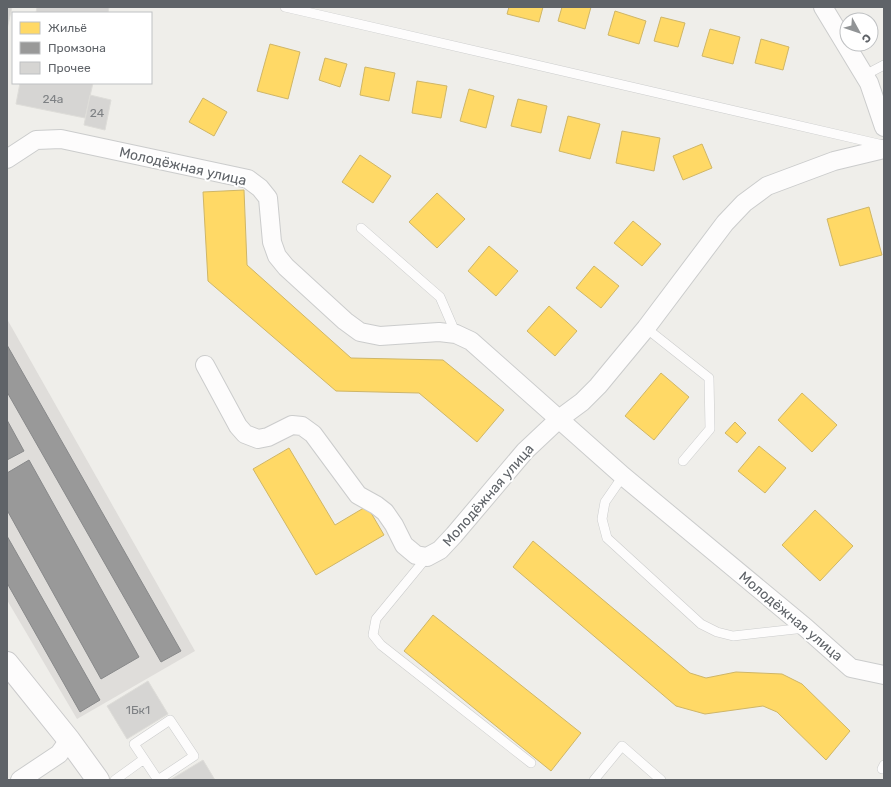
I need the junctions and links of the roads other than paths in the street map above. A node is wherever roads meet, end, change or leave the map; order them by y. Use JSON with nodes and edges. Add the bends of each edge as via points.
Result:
{"nodes":[{"id":1,"x":285,"y":7,"type":"edge"},
{"id":2,"x":823,"y":7,"type":"edge"},
{"id":3,"x":884,"y":65,"type":"edge"},
{"id":4,"x":865,"y":75,"type":"junction"},
{"id":5,"x":884,"y":127,"type":"edge"},
{"id":6,"x":884,"y":145,"type":"edge"},
{"id":7,"x":884,"y":149,"type":"edge"},
{"id":8,"x":7,"y":159,"type":"edge"},
{"id":9,"x":361,"y":228,"type":"dead end"},
{"id":10,"x":646,"y":328,"type":"junction"},
{"id":11,"x":456,"y":334,"type":"junction"},
{"id":12,"x":205,"y":364,"type":"dead end"},
{"id":13,"x":559,"y":419,"type":"junction"},
{"id":14,"x":683,"y":461,"type":"dead end"},
{"id":15,"x":623,"y":476,"type":"junction"},
{"id":16,"x":427,"y":557,"type":"junction"},
{"id":17,"x":806,"y":628,"type":"junction"},
{"id":18,"x":7,"y":663,"type":"edge"},
{"id":19,"x":884,"y":675,"type":"edge"},
{"id":20,"x":69,"y":740,"type":"junction"},
{"id":21,"x":144,"y":760,"type":"junction"},
{"id":22,"x":531,"y":763,"type":"dead end"},
{"id":23,"x":20,"y":780,"type":"edge"},
{"id":24,"x":98,"y":780,"type":"edge"},
{"id":25,"x":116,"y":780,"type":"edge"},
{"id":26,"x":158,"y":780,"type":"edge"},
{"id":27,"x":594,"y":780,"type":"edge"},
{"id":28,"x":661,"y":780,"type":"edge"}],
"edges":[{"from":1,"to":6,"type":"lane"},
{"from":2,"to":4,"type":"street"},
{"from":3,"to":4,"type":"lane"},
{"from":4,"to":5,"type":"street"},
{"from":7,"to":10,"type":"street","name":"Молодёжная улица","via":[[834,161],[766,186],[744,203],[725,223]]},
{"from":8,"to":11,"type":"street","name":"Молодёжная улица","via":[[36,140],[61,139],[248,179],[268,198],[272,242],[277,256],[345,321],[360,332],[380,336],[438,332]]},
{"from":9,"to":11,"type":"lane","via":[[440,297]]},
{"from":10,"to":13,"type":"street","name":"Молодёжная улица","via":[[598,386]]},
{"from":10,"to":14,"type":"lane","via":[[709,378],[710,429]]},
{"from":11,"to":13,"type":"street","name":"Молодёжная улица","via":[[471,341]]},
{"from":12,"to":16,"type":"street","via":[[238,426],[245,434],[258,439],[268,437],[292,424],[302,426],[313,434],[358,495],[385,512],[404,545],[416,555]]},
{"from":13,"to":15,"type":"street","name":"Молодёжная улица"},
{"from":13,"to":16,"type":"street","name":"Молодёжная улица","via":[[525,451],[440,550]]},
{"from":15,"to":17,"type":"street","name":"Молодёжная улица"},
{"from":15,"to":17,"type":"lane","via":[[605,502],[602,519],[607,538],[701,624],[733,636]]},
{"from":16,"to":22,"type":"lane","via":[[376,619],[373,635],[381,645]]},
{"from":17,"to":19,"type":"street","name":"Молодёжная улица","via":[[852,668]]},
{"from":18,"to":20,"type":"street"},
{"from":20,"to":23,"type":"street","via":[[59,754]]},
{"from":20,"to":24,"type":"street"},
{"from":21,"to":25,"type":"lane"},
{"from":21,"to":26,"type":"lane"},
{"from":21,"to":26,"type":"lane","via":[[134,744],[170,720],[194,756]]},
{"from":27,"to":28,"type":"lane","via":[[622,746]]}]}
